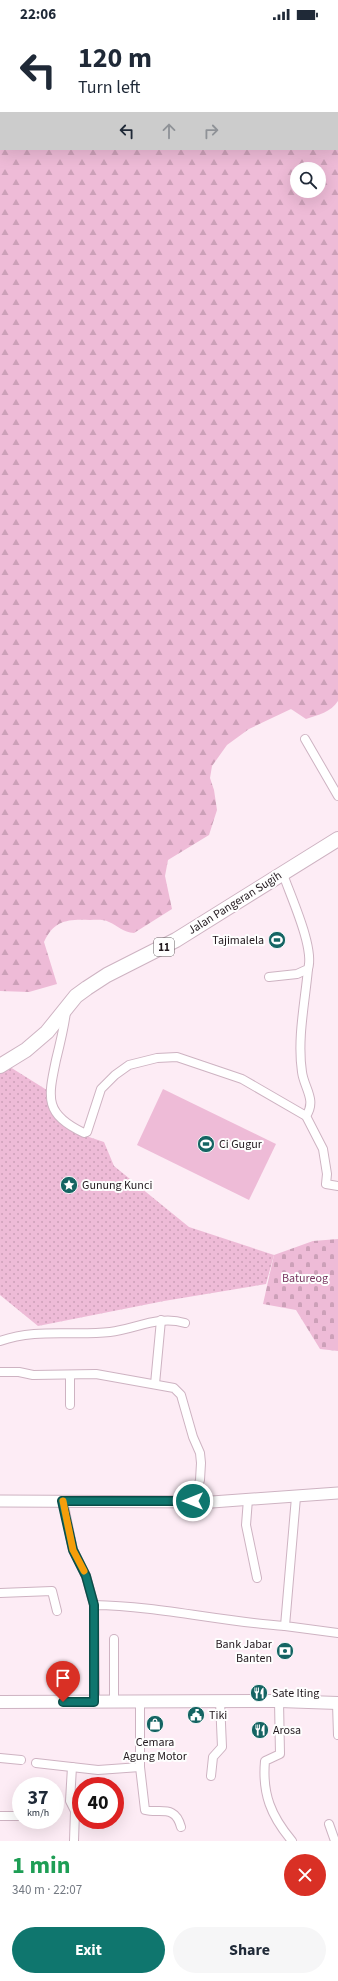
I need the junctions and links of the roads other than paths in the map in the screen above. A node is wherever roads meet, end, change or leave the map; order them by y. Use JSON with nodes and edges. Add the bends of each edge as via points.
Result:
{"nodes":[{"id":1,"x":305,"y":740,"type":"dead end"},
{"id":2,"x":338,"y":796,"type":"edge"},
{"id":3,"x":338,"y":839,"type":"edge"},
{"id":4,"x":283,"y":874,"type":"junction"},
{"id":5,"x":308,"y":969,"type":"junction"},
{"id":6,"x":269,"y":977,"type":"dead end"},
{"id":7,"x":67,"y":1007,"type":"junction"},
{"id":8,"x":0,"y":1066,"type":"edge"},
{"id":9,"x":306,"y":1116,"type":"junction"},
{"id":10,"x":338,"y":1186,"type":"edge"},
{"id":11,"x":160,"y":1320,"type":"junction"},
{"id":12,"x":185,"y":1323,"type":"dead end"},
{"id":13,"x":0,"y":1341,"type":"edge"},
{"id":14,"x":0,"y":1372,"type":"edge"},
{"id":15,"x":70,"y":1375,"type":"junction"},
{"id":16,"x":155,"y":1384,"type":"junction"},
{"id":17,"x":70,"y":1405,"type":"dead end"},
{"id":18,"x":338,"y":1493,"type":"edge"},
{"id":19,"x":296,"y":1497,"type":"junction"},
{"id":20,"x":248,"y":1499,"type":"junction"},
{"id":21,"x":0,"y":1501,"type":"edge"},
{"id":22,"x":62,"y":1501,"type":"junction"},
{"id":23,"x":193,"y":1501,"type":"junction"},
{"id":24,"x":257,"y":1578,"type":"dead end"},
{"id":25,"x":0,"y":1593,"type":"edge"},
{"id":26,"x":94,"y":1605,"type":"junction"},
{"id":27,"x":57,"y":1611,"type":"dead end"},
{"id":28,"x":285,"y":1626,"type":"junction"},
{"id":29,"x":338,"y":1633,"type":"edge"},
{"id":30,"x":114,"y":1639,"type":"dead end"},
{"id":31,"x":220,"y":1701,"type":"junction"},
{"id":32,"x":279,"y":1701,"type":"junction"},
{"id":33,"x":0,"y":1702,"type":"edge"},
{"id":34,"x":94,"y":1702,"type":"junction"},
{"id":35,"x":114,"y":1702,"type":"junction"},
{"id":36,"x":140,"y":1703,"type":"junction"},
{"id":37,"x":338,"y":1703,"type":"edge"},
{"id":38,"x":338,"y":1735,"type":"edge"},
{"id":39,"x":0,"y":1758,"type":"edge"},
{"id":40,"x":20,"y":1760,"type":"dead end"},
{"id":41,"x":36,"y":1763,"type":"dead end"},
{"id":42,"x":72,"y":1767,"type":"junction"},
{"id":43,"x":140,"y":1767,"type":"junction"},
{"id":44,"x":211,"y":1776,"type":"dead end"},
{"id":45,"x":0,"y":1816,"type":"edge"},
{"id":46,"x":12,"y":1816,"type":"edge"},
{"id":47,"x":329,"y":1824,"type":"dead end"},
{"id":48,"x":181,"y":1827,"type":"dead end"},
{"id":49,"x":74,"y":1841,"type":"edge"},
{"id":50,"x":292,"y":1841,"type":"edge"},
{"id":51,"x":335,"y":1841,"type":"edge"}],
"edges":[{"from":1,"to":2,"type":"street"},
{"from":3,"to":4,"type":"highway","name":"Jalan Pangeran Sugih","number":"11"},
{"from":4,"to":5,"type":"street","via":[[308,945]]},
{"from":4,"to":7,"type":"highway","name":"Jalan Pangeran Sugih","number":"11","via":[[176,940],[94,984],[76,996]]},
{"from":5,"to":6,"type":"street","via":[[297,974]]},
{"from":5,"to":9,"type":"street","via":[[301,1046],[302,1073],[311,1100]]},
{"from":7,"to":8,"type":"highway","name":"Jalan Pangeran Sugih","number":"11","via":[[47,1032],[26,1050]]},
{"from":7,"to":9,"type":"street","via":[[49,1092],[51,1102],[62,1120],[84,1133],[88,1131],[101,1089],[129,1065],[157,1058],[177,1057],[242,1079]]},
{"from":9,"to":10,"type":"street","via":[[323,1149],[326,1184]]},
{"from":11,"to":12,"type":"street"},
{"from":11,"to":13,"type":"street","via":[[127,1330],[26,1334]]},
{"from":11,"to":16,"type":"street"},
{"from":14,"to":15,"type":"street"},
{"from":15,"to":16,"type":"street","via":[[96,1374]]},
{"from":15,"to":17,"type":"street"},
{"from":16,"to":23,"type":"street","via":[[174,1388],[181,1395],[201,1463],[200,1480]]},
{"from":18,"to":19,"type":"street"},
{"from":19,"to":20,"type":"street"},
{"from":19,"to":28,"type":"street"},
{"from":20,"to":23,"type":"street"},
{"from":20,"to":24,"type":"street","via":[[246,1525]]},
{"from":21,"to":22,"type":"street"},
{"from":22,"to":23,"type":"street"},
{"from":22,"to":26,"type":"street","via":[[73,1550],[86,1576]]},
{"from":25,"to":27,"type":"street","via":[[52,1591]]},
{"from":26,"to":28,"type":"street"},
{"from":26,"to":34,"type":"street"},
{"from":28,"to":29,"type":"street"},
{"from":30,"to":35,"type":"street"},
{"from":31,"to":32,"type":"main road"},
{"from":31,"to":36,"type":"main road"},
{"from":31,"to":44,"type":"street","via":[[222,1746],[213,1757]]},
{"from":32,"to":37,"type":"main road"},
{"from":32,"to":50,"type":"street","via":[[280,1754],[265,1761],[264,1786],[275,1819]]},
{"from":33,"to":34,"type":"main road"},
{"from":34,"to":35,"type":"main road"},
{"from":35,"to":36,"type":"main road"},
{"from":36,"to":43,"type":"street"},
{"from":37,"to":38,"type":"street"},
{"from":39,"to":40,"type":"street"},
{"from":41,"to":42,"type":"street"},
{"from":42,"to":43,"type":"street","via":[[98,1770]]},
{"from":42,"to":49,"type":"street","via":[[70,1801],[75,1811]]},
{"from":43,"to":48,"type":"street","via":[[145,1810],[166,1810],[176,1818]]},
{"from":45,"to":46,"type":"street"},
{"from":47,"to":51,"type":"street"}]}
